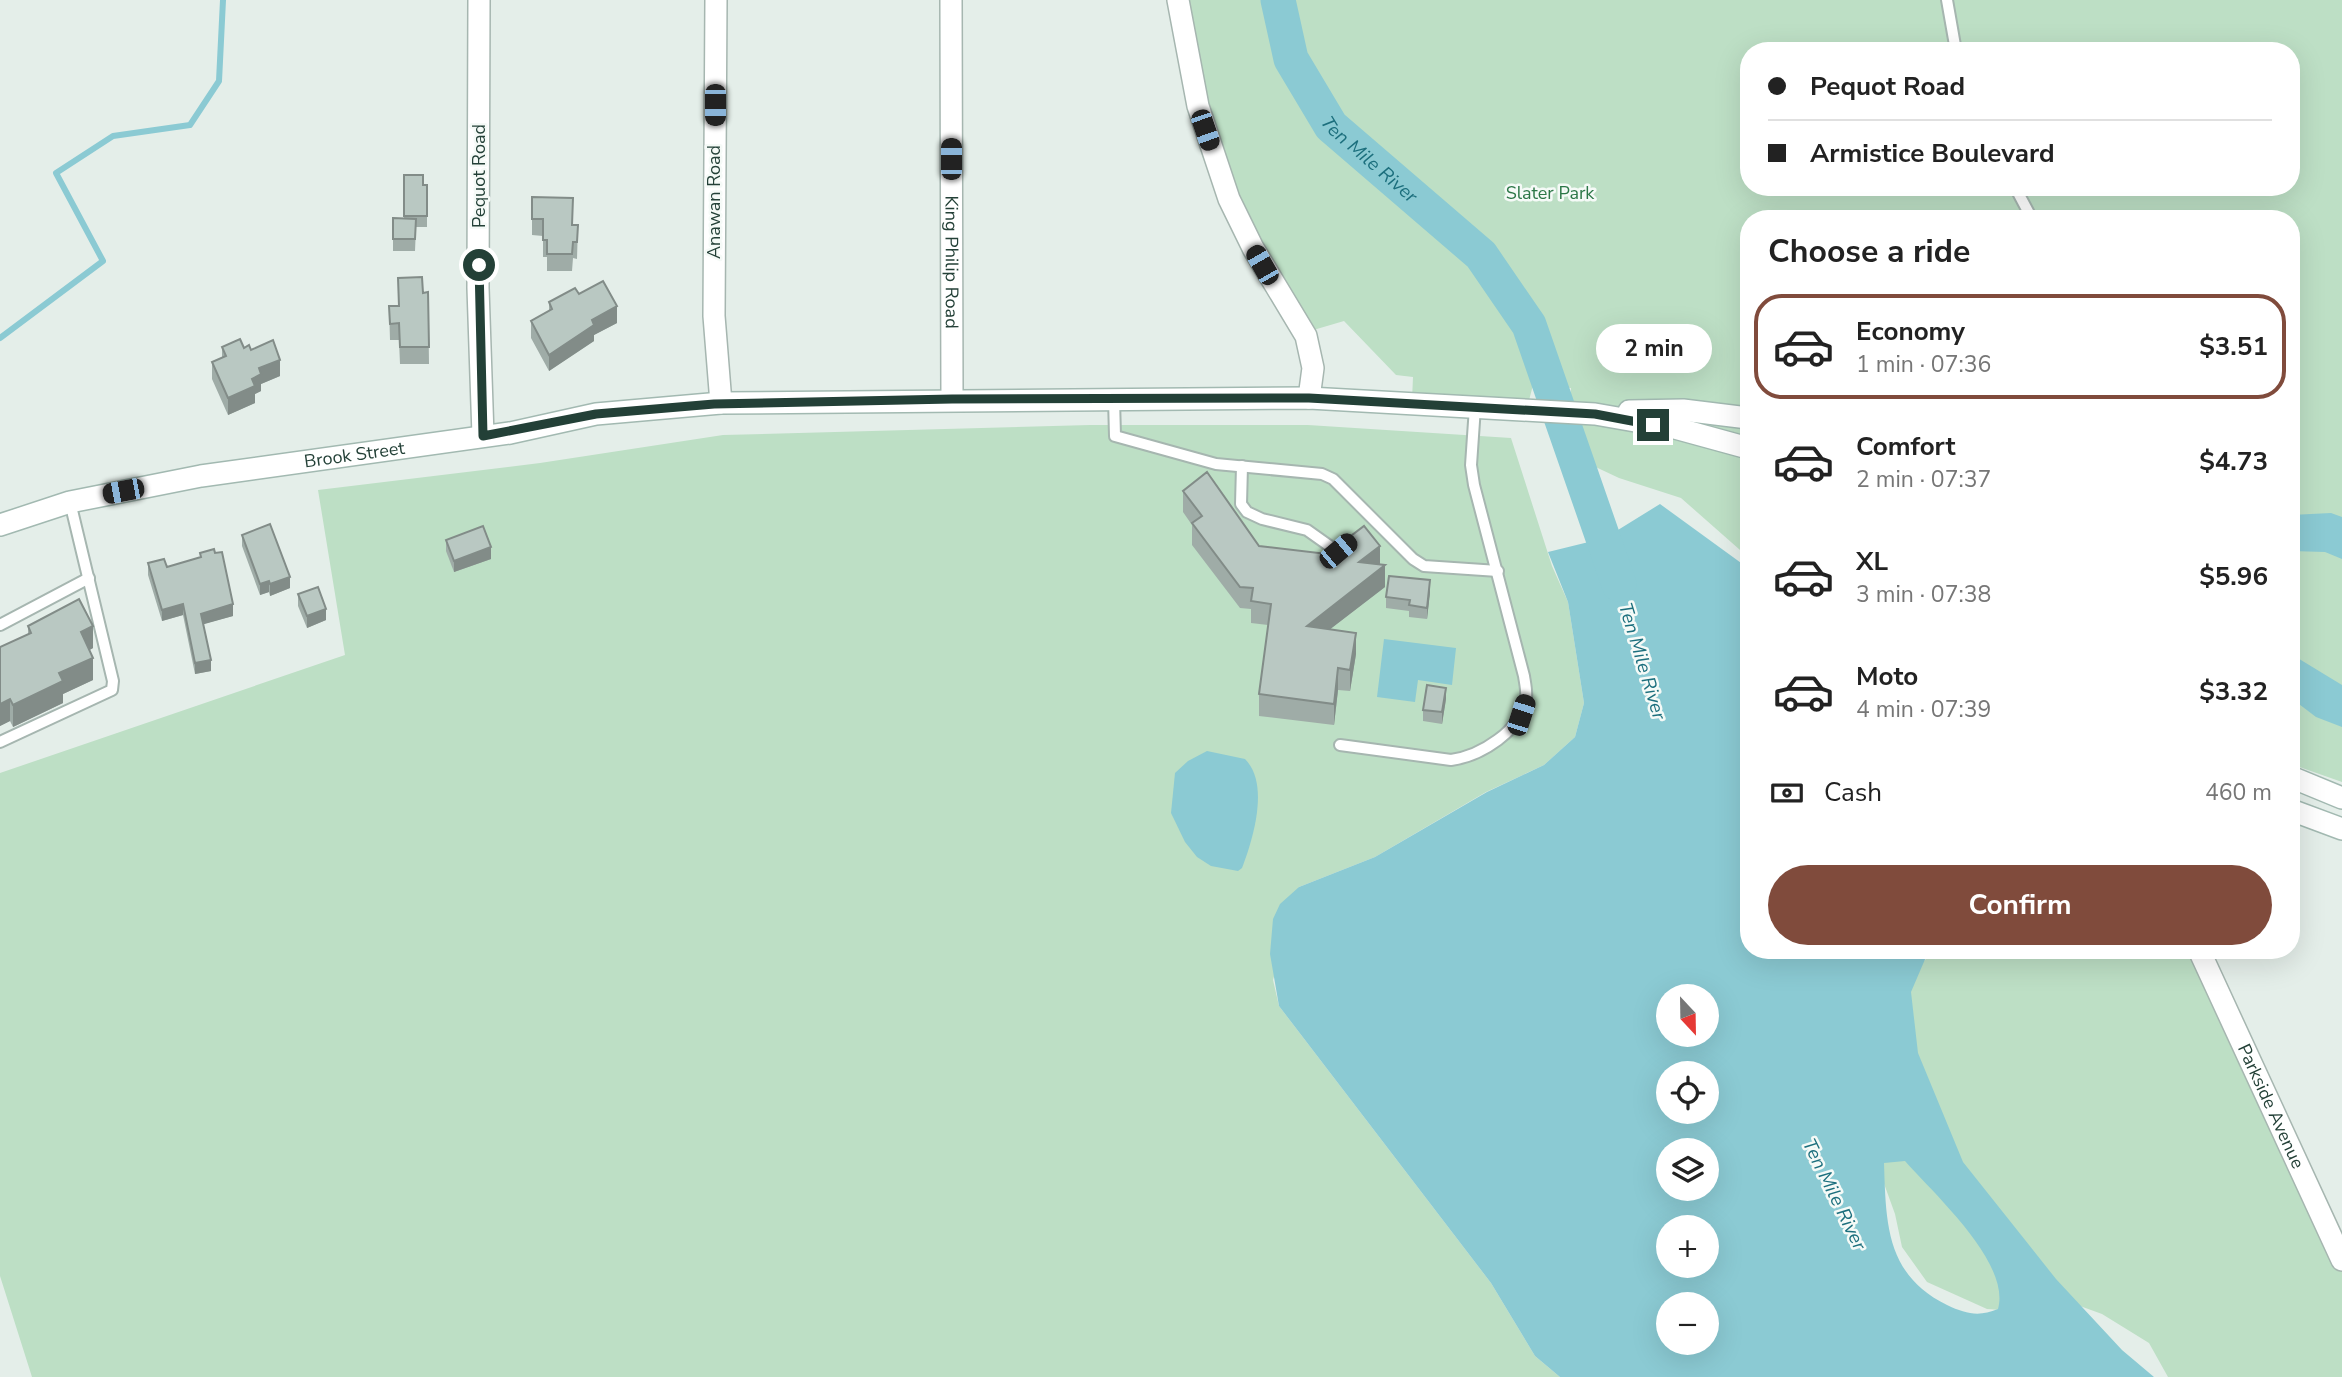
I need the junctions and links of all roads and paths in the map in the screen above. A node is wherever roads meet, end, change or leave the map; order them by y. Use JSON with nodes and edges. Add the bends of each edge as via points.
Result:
{"nodes":[{"id":1,"x":479,"y":0,"type":"edge"},
{"id":2,"x":716,"y":0,"type":"edge"},
{"id":3,"x":951,"y":0,"type":"edge"},
{"id":4,"x":1178,"y":0,"type":"edge"},
{"id":5,"x":1947,"y":0,"type":"edge"},
{"id":6,"x":1954,"y":42,"type":"edge"},
{"id":7,"x":1309,"y":398,"type":"junction"},
{"id":8,"x":952,"y":399,"type":"junction"},
{"id":9,"x":1114,"y":399,"type":"junction"},
{"id":10,"x":717,"y":403,"type":"junction"},
{"id":11,"x":1475,"y":407,"type":"junction"},
{"id":12,"x":1595,"y":414,"type":"junction"},
{"id":13,"x":1740,"y":417,"type":"edge"},
{"id":14,"x":483,"y":436,"type":"junction"},
{"id":15,"x":1740,"y":447,"type":"edge"},
{"id":16,"x":1242,"y":466,"type":"junction"},
{"id":17,"x":71,"y":502,"type":"junction"},
{"id":18,"x":1377,"y":520,"type":"junction"},
{"id":19,"x":0,"y":525,"type":"edge"},
{"id":20,"x":1367,"y":528,"type":"edge"},
{"id":21,"x":1357,"y":536,"type":"edge"},
{"id":22,"x":1498,"y":570,"type":"junction"},
{"id":23,"x":89,"y":578,"type":"junction"},
{"id":24,"x":0,"y":625,"type":"edge"},
{"id":25,"x":0,"y":742,"type":"edge"},
{"id":26,"x":1340,"y":745,"type":"dead end"},
{"id":27,"x":2300,"y":781,"type":"edge"},
{"id":28,"x":2342,"y":798,"type":"edge"},
{"id":29,"x":2300,"y":813,"type":"edge"},
{"id":30,"x":2342,"y":829,"type":"edge"},
{"id":31,"x":2203,"y":959,"type":"edge"},
{"id":32,"x":2342,"y":1260,"type":"edge"}],
"edges":[{"from":1,"to":14,"type":"main road","name":"Pequot Road","via":[[478,288]]},
{"from":2,"to":10,"type":"main road","name":"Anawan Road"},
{"from":3,"to":8,"type":"main road","name":"King Philip Road"},
{"from":4,"to":7,"type":"main road","via":[[1198,106],[1229,199],[1306,336],[1312,368]]},
{"from":5,"to":6,"type":"lane"},
{"from":7,"to":9,"type":"main road","name":"Brook Street"},
{"from":7,"to":11,"type":"main road","name":"Brook Street"},
{"from":8,"to":9,"type":"main road","name":"Brook Street"},
{"from":8,"to":10,"type":"main road","name":"Brook Street"},
{"from":9,"to":16,"type":"lane","via":[[1115,436],[1177,455]]},
{"from":10,"to":14,"type":"main road","name":"Brook Street","via":[[596,414]]},
{"from":11,"to":12,"type":"main road","name":"Brook Street"},
{"from":11,"to":22,"type":"lane","via":[[1471,465]]},
{"from":12,"to":13,"type":"main road","via":[[1683,410]]},
{"from":12,"to":15,"type":"main road","via":[[1675,428]]},
{"from":14,"to":17,"type":"main road","name":"Brook Street","via":[[201,476]]},
{"from":16,"to":18,"type":"lane","via":[[1322,474]]},
{"from":16,"to":21,"type":"lane","via":[[1241,504],[1247,512],[1307,530],[1338,551]]},
{"from":17,"to":19,"type":"main road","name":"Brook Street"},
{"from":17,"to":23,"type":"lane"},
{"from":18,"to":20,"type":"lane"},
{"from":18,"to":22,"type":"lane","via":[[1424,566]]},
{"from":22,"to":26,"type":"lane","via":[[1526,699],[1510,730],[1478,751],[1451,760]]},
{"from":23,"to":24,"type":"lane"},
{"from":23,"to":25,"type":"lane","via":[[112,690]]},
{"from":27,"to":28,"type":"main road"},
{"from":29,"to":30,"type":"main road"},
{"from":31,"to":32,"type":"main road","name":"Parkside Avenue"}]}
